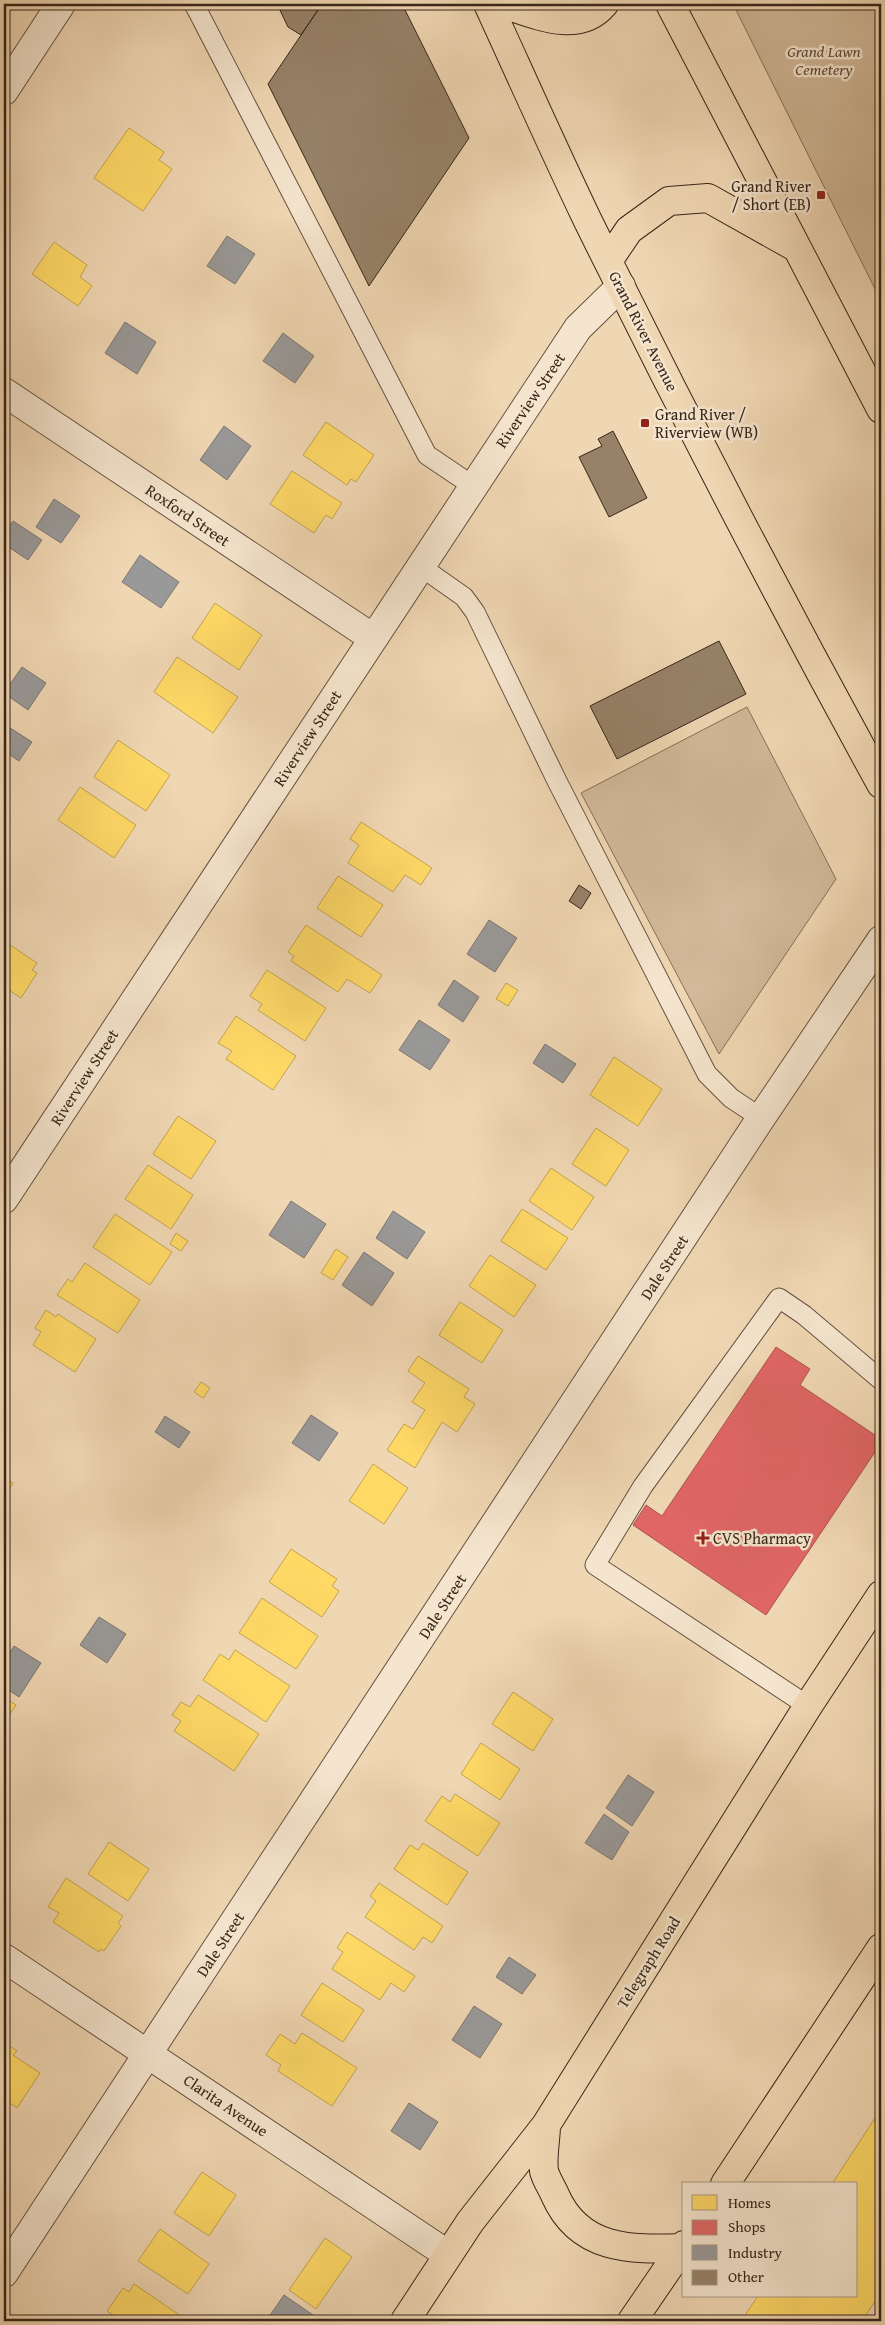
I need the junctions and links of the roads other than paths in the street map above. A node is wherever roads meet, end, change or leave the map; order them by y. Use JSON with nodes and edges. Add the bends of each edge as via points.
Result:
{"nodes":[{"id":1,"x":61,"y":4,"type":"edge"},
{"id":2,"x":194,"y":4,"type":"edge"},
{"id":3,"x":488,"y":4,"type":"edge"},
{"id":4,"x":503,"y":4,"type":"edge"},
{"id":5,"x":604,"y":4,"type":"edge"},
{"id":6,"x":670,"y":4,"type":"edge"},
{"id":7,"x":4,"y":91,"type":"edge"},
{"id":8,"x":797,"y":248,"type":"junction"},
{"id":9,"x":608,"y":261,"type":"junction"},
{"id":10,"x":621,"y":286,"type":"junction"},
{"id":11,"x":4,"y":392,"type":"edge"},
{"id":12,"x":877,"y":393,"type":"edge"},
{"id":13,"x":473,"y":486,"type":"junction"},
{"id":14,"x":420,"y":566,"type":"junction"},
{"id":15,"x":373,"y":638,"type":"junction"},
{"id":16,"x":881,"y":784,"type":"edge"},
{"id":17,"x":881,"y":940,"type":"edge"},
{"id":18,"x":761,"y":1118,"type":"junction"},
{"id":19,"x":4,"y":1199,"type":"edge"},
{"id":20,"x":876,"y":1375,"type":"edge"},
{"id":21,"x":881,"y":1594,"type":"edge"},
{"id":22,"x":808,"y":1706,"type":"junction"},
{"id":23,"x":881,"y":1948,"type":"edge"},
{"id":24,"x":4,"y":1958,"type":"edge"},
{"id":25,"x":148,"y":2053,"type":"junction"},
{"id":26,"x":546,"y":2125,"type":"junction"},
{"id":27,"x":726,"y":2182,"type":"edge"},
{"id":28,"x":682,"y":2247,"type":"edge"},
{"id":29,"x":682,"y":2248,"type":"edge"},
{"id":30,"x":447,"y":2254,"type":"junction"},
{"id":31,"x":4,"y":2272,"type":"edge"},
{"id":32,"x":405,"y":2321,"type":"edge"},
{"id":33,"x":632,"y":2321,"type":"edge"}],
"edges":[{"from":1,"to":7,"type":"street"},
{"from":2,"to":13,"type":"lane","via":[[427,455]]},
{"from":3,"to":9,"type":"main road","name":"Grand River Avenue"},
{"from":4,"to":5,"type":"main road","via":[[534,15],[573,21],[598,12]]},
{"from":6,"to":8,"type":"main road"},
{"from":8,"to":9,"type":"main road","via":[[708,198],[669,201],[630,230]]},
{"from":8,"to":12,"type":"main road"},
{"from":9,"to":10,"type":"main road","name":"Grand River Avenue"},
{"from":10,"to":13,"type":"street","name":"Riverview Street","via":[[578,328]]},
{"from":10,"to":16,"type":"main road","name":"Grand River Avenue","via":[[778,596]]},
{"from":11,"to":15,"type":"street","name":"Roxford Street"},
{"from":13,"to":14,"type":"street","name":"Riverview Street"},
{"from":14,"to":15,"type":"street","name":"Riverview Street"},
{"from":14,"to":18,"type":"lane","via":[[464,597],[475,612],[556,781],[707,1074],[732,1098]]},
{"from":15,"to":19,"type":"street","name":"Riverview Street"},
{"from":17,"to":18,"type":"street","name":"Dale Street"},
{"from":18,"to":25,"type":"street","name":"Dale Street"},
{"from":20,"to":22,"type":"lane","via":[[779,1298],[643,1486],[595,1565]]},
{"from":21,"to":22,"type":"main road","name":"Telegraph Road"},
{"from":22,"to":26,"type":"main road","name":"Telegraph Road"},
{"from":23,"to":27,"type":"main road"},
{"from":24,"to":25,"type":"street","name":"Clarita Avenue"},
{"from":25,"to":30,"type":"street","name":"Clarita Avenue"},
{"from":25,"to":31,"type":"street","name":"Dale Street"},
{"from":26,"to":28,"type":"main road","via":[[544,2171],[562,2212],[586,2235],[619,2246],[644,2249]]},
{"from":26,"to":30,"type":"main road","name":"Telegraph Road"},
{"from":29,"to":33,"type":"main road"},
{"from":30,"to":32,"type":"main road","name":"Telegraph Road"}]}
